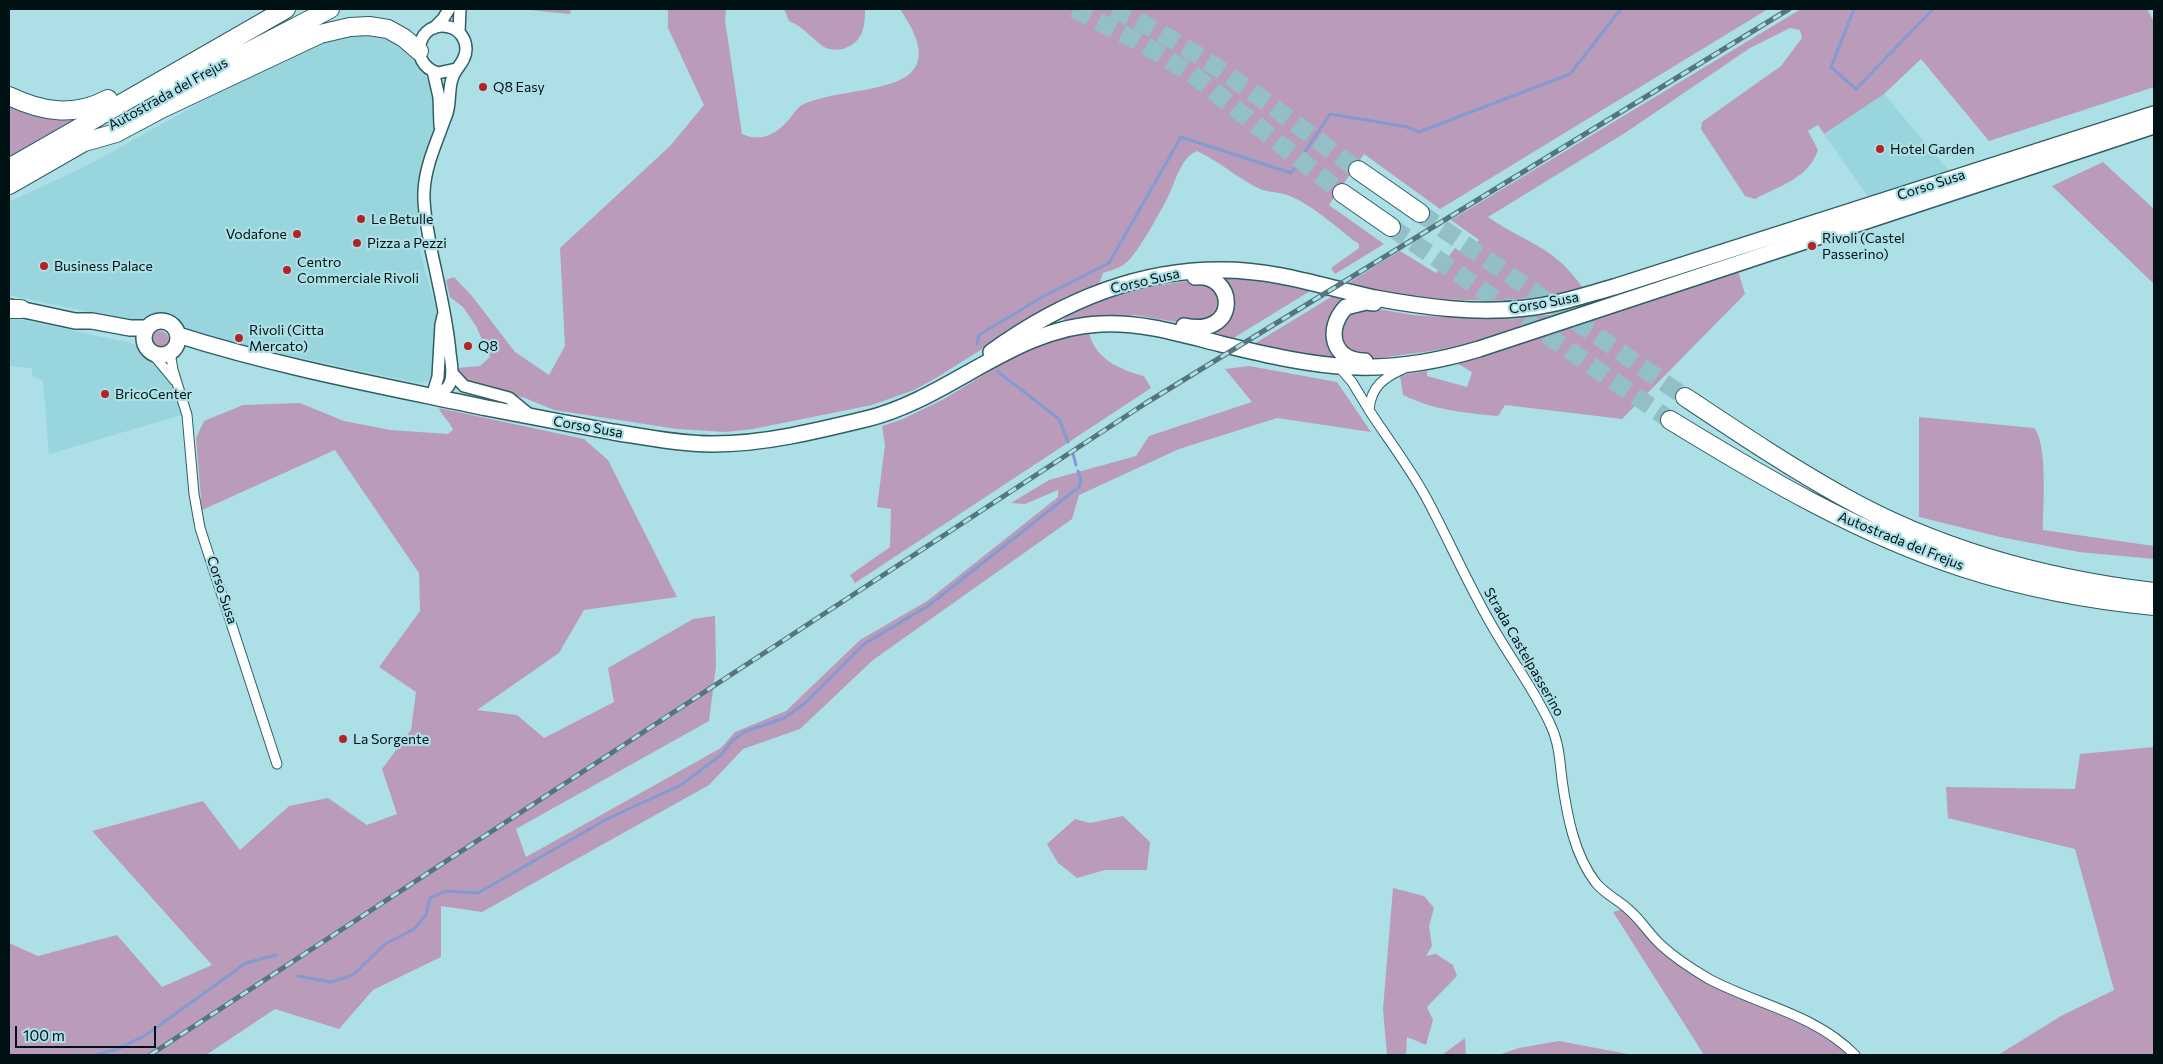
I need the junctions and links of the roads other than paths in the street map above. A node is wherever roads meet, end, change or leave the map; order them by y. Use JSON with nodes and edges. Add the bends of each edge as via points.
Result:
{"nodes":[{"id":1,"x":286,"y":9,"type":"edge"},
{"id":2,"x":330,"y":9,"type":"edge"},
{"id":3,"x":449,"y":9,"type":"edge"},
{"id":4,"x":460,"y":9,"type":"edge"},
{"id":5,"x":434,"y":28,"type":"junction"},
{"id":6,"x":459,"y":32,"type":"junction"},
{"id":7,"x":240,"y":34,"type":"junction"},
{"id":8,"x":419,"y":51,"type":"junction"},
{"id":9,"x":456,"y":69,"type":"junction"},
{"id":10,"x":433,"y":71,"type":"junction"},
{"id":11,"x":9,"y":96,"type":"edge"},
{"id":12,"x":2154,"y":114,"type":"edge"},
{"id":13,"x":2154,"y":126,"type":"edge"},
{"id":14,"x":440,"y":128,"type":"junction"},
{"id":15,"x":82,"y":143,"type":"junction"},
{"id":16,"x":9,"y":168,"type":"edge"},
{"id":17,"x":1358,"y":170,"type":"tunnel mouth"},
{"id":18,"x":9,"y":185,"type":"edge"},
{"id":19,"x":1342,"y":193,"type":"tunnel mouth"},
{"id":20,"x":1420,"y":213,"type":"tunnel mouth"},
{"id":21,"x":1391,"y":227,"type":"tunnel mouth"},
{"id":22,"x":1134,"y":281,"type":"junction"},
{"id":23,"x":1437,"y":307,"type":"junction"},
{"id":24,"x":13,"y":308,"type":"edge"},
{"id":25,"x":444,"y":314,"type":"junction"},
{"id":26,"x":75,"y":321,"type":"junction"},
{"id":27,"x":1118,"y":324,"type":"junction"},
{"id":28,"x":147,"y":328,"type":"junction"},
{"id":29,"x":175,"y":345,"type":"junction"},
{"id":30,"x":148,"y":348,"type":"junction"},
{"id":31,"x":1409,"y":366,"type":"junction"},
{"id":32,"x":1339,"y":367,"type":"junction"},
{"id":33,"x":453,"y":374,"type":"junction"},
{"id":34,"x":177,"y":383,"type":"junction"},
{"id":35,"x":940,"y":389,"type":"junction"},
{"id":36,"x":432,"y":396,"type":"junction"},
{"id":37,"x":1685,"y":398,"type":"tunnel mouth"},
{"id":38,"x":1370,"y":410,"type":"junction"},
{"id":39,"x":532,"y":417,"type":"junction"},
{"id":40,"x":1670,"y":420,"type":"tunnel mouth"},
{"id":41,"x":2154,"y":592,"type":"edge"},
{"id":42,"x":2154,"y":606,"type":"edge"},
{"id":43,"x":277,"y":764,"type":"dead end"},
{"id":44,"x":1854,"y":1055,"type":"edge"}],
"edges":[{"from":1,"to":7,"type":"highway","name":"Autostrada del Frejus"},
{"from":2,"to":15,"type":"highway","name":"Autostrada del Frejus","via":[[219,66]]},
{"from":3,"to":5,"type":"street"},
{"from":4,"to":6,"type":"street"},
{"from":5,"to":6,"type":"street","via":[[447,26]]},
{"from":5,"to":8,"type":"street","via":[[423,37]]},
{"from":6,"to":9,"type":"street","via":[[466,51]]},
{"from":7,"to":11,"type":"highway","via":[[208,43],[89,108],[50,110]]},
{"from":7,"to":16,"type":"highway","name":"Autostrada del Frejus"},
{"from":8,"to":10,"type":"street","via":[[423,63]]},
{"from":8,"to":15,"type":"highway","via":[[388,29],[350,27],[320,34],[116,133]]},
{"from":9,"to":10,"type":"street","via":[[444,73]]},
{"from":9,"to":14,"type":"street","via":[[450,86],[447,116]]},
{"from":10,"to":14,"type":"street","via":[[439,96]]},
{"from":12,"to":23,"type":"main road","name":"Corso Susa","via":[[1577,298],[1518,309]]},
{"from":13,"to":31,"type":"main road","name":"Corso Susa","via":[[1479,349]]},
{"from":14,"to":25,"type":"street","via":[[426,175],[424,203]]},
{"from":15,"to":18,"type":"highway","name":"Autostrada del Frejus"},
{"from":17,"to":20,"type":"highway"},
{"from":19,"to":21,"type":"highway"},
{"from":22,"to":23,"type":"main road","name":"Corso Susa","via":[[1201,270],[1253,271],[1375,298]]},
{"from":22,"to":27,"type":"main road","via":[[1154,283],[1208,277],[1222,288],[1226,309],[1216,324],[1202,328],[1146,319]]},
{"from":22,"to":35,"type":"main road","name":"Corso Susa","via":[[1069,304],[1007,340]]},
{"from":23,"to":31,"type":"main road","via":[[1413,311],[1355,303],[1346,306],[1336,320],[1335,341],[1347,357],[1363,362],[1394,360]]},
{"from":24,"to":26,"type":"main road"},
{"from":25,"to":33,"type":"street"},
{"from":25,"to":36,"type":"street","via":[[440,325],[438,377]]},
{"from":26,"to":28,"type":"main road"},
{"from":26,"to":30,"type":"main road"},
{"from":27,"to":32,"type":"main road","name":"Corso Susa","via":[[1159,328],[1296,361]]},
{"from":27,"to":35,"type":"main road","name":"Corso Susa","via":[[1083,325],[1049,333]]},
{"from":28,"to":29,"type":"main road","via":[[155,322],[165,321],[174,326]]},
{"from":28,"to":30,"type":"main road","via":[[144,337]]},
{"from":29,"to":30,"type":"main road","via":[[161,355]]},
{"from":29,"to":34,"type":"street","name":"Corso Susa"},
{"from":29,"to":36,"type":"main road","name":"Corso Susa","via":[[235,354]]},
{"from":30,"to":34,"type":"street","name":"Corso Susa"},
{"from":31,"to":32,"type":"main road","name":"Corso Susa"},
{"from":31,"to":38,"type":"street","via":[[1390,375],[1374,390]]},
{"from":32,"to":38,"type":"street","name":"Strada Castelpasserino"},
{"from":33,"to":36,"type":"street","via":[[448,388]]},
{"from":33,"to":39,"type":"street","via":[[464,386],[509,398]]},
{"from":34,"to":43,"type":"street","name":"Corso Susa","via":[[187,415],[200,528]]},
{"from":35,"to":39,"type":"main road","name":"Corso Susa","via":[[905,407],[864,419],[759,440],[714,444],[670,441]]},
{"from":36,"to":39,"type":"main road","name":"Corso Susa"},
{"from":37,"to":41,"type":"highway","name":"Autostrada del Frejus","via":[[1842,496],[1896,523],[2001,562],[2058,577]]},
{"from":38,"to":44,"type":"street","name":"Strada Castelpasserino","via":[[1426,496],[1469,586],[1549,722],[1559,749],[1575,842],[1598,885],[1628,908],[1660,944],[1683,963],[1709,979],[1822,1028]]},
{"from":40,"to":42,"type":"highway","name":"Autostrada del Frejus","via":[[1794,493],[1909,548],[2024,585]]}]}
